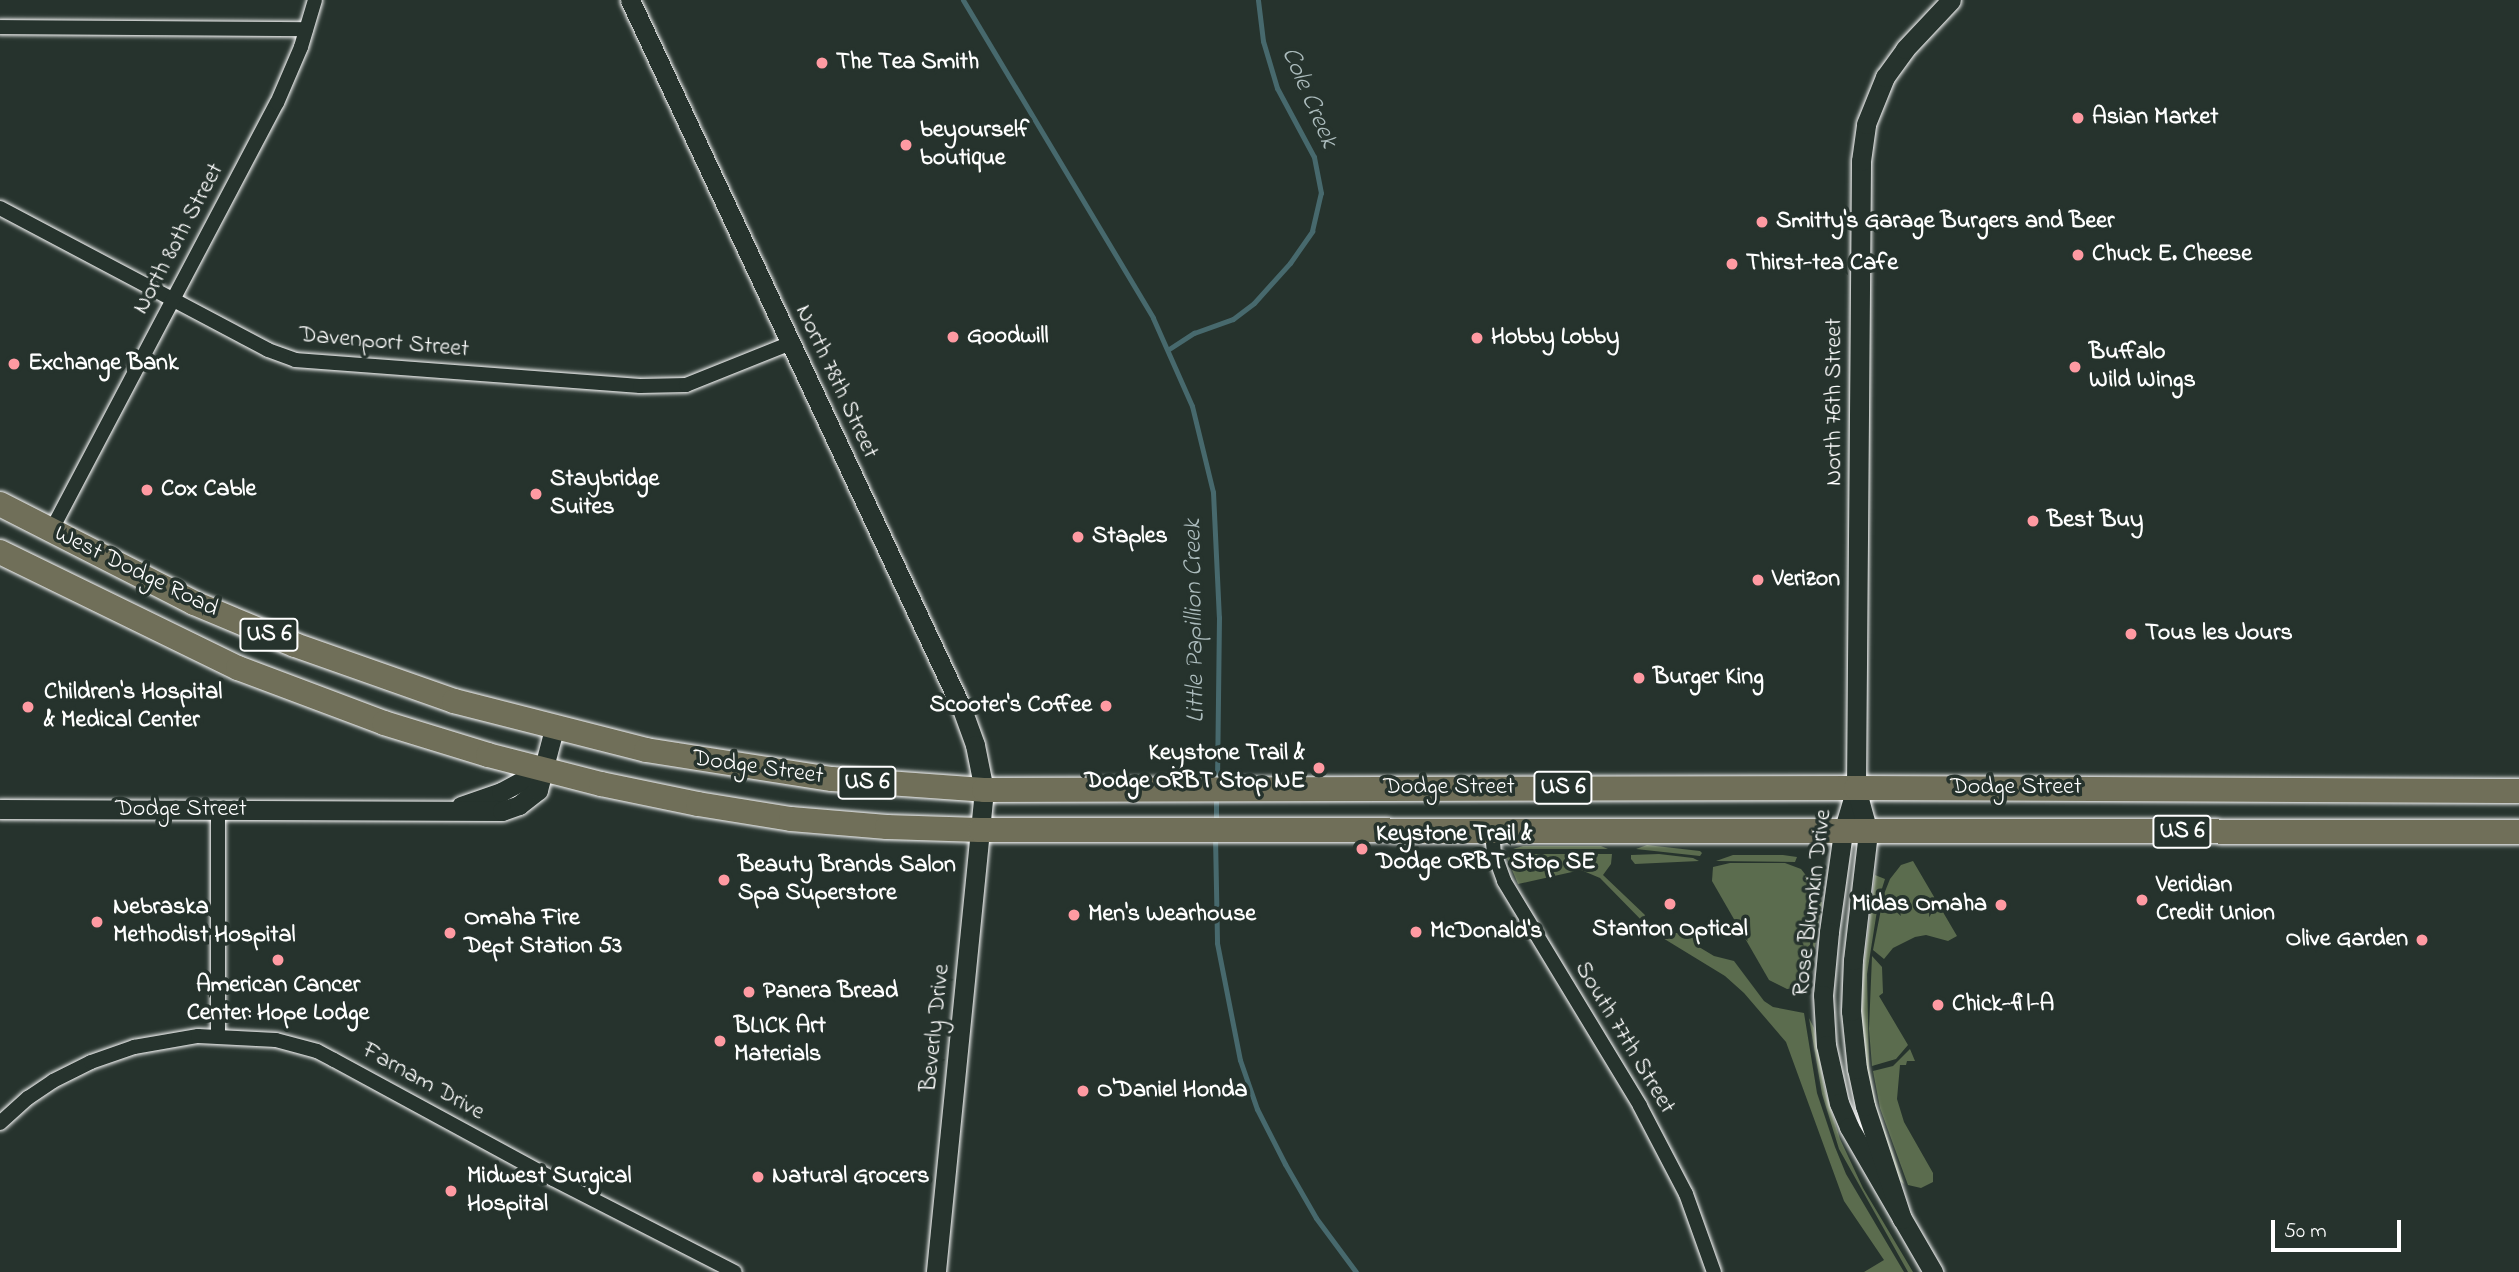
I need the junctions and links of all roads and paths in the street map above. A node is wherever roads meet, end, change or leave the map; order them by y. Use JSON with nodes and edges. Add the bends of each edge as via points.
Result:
{"nodes":[{"id":1,"x":315,"y":0,"type":"edge"},
{"id":2,"x":631,"y":0,"type":"edge"},
{"id":3,"x":1951,"y":0,"type":"edge"},
{"id":4,"x":0,"y":27,"type":"edge"},
{"id":5,"x":306,"y":29,"type":"junction"},
{"id":6,"x":0,"y":208,"type":"edge"},
{"id":7,"x":173,"y":300,"type":"junction"},
{"id":8,"x":791,"y":343,"type":"junction"},
{"id":9,"x":0,"y":504,"type":"edge"},
{"id":10,"x":51,"y":531,"type":"junction"},
{"id":11,"x":0,"y":552,"type":"edge"},
{"id":12,"x":554,"y":729,"type":"junction"},
{"id":13,"x":542,"y":770,"type":"junction"},
{"id":14,"x":1856,"y":788,"type":"junction"},
{"id":15,"x":984,"y":790,"type":"junction"},
{"id":16,"x":2519,"y":791,"type":"edge"},
{"id":17,"x":0,"y":809,"type":"edge"},
{"id":18,"x":218,"y":810,"type":"junction"},
{"id":19,"x":980,"y":830,"type":"junction"},
{"id":20,"x":1492,"y":831,"type":"junction"},
{"id":21,"x":1843,"y":832,"type":"junction"},
{"id":22,"x":1868,"y":832,"type":"junction"},
{"id":23,"x":2519,"y":832,"type":"edge"},
{"id":24,"x":218,"y":1035,"type":"junction"},
{"id":25,"x":0,"y":1124,"type":"edge"},
{"id":26,"x":1902,"y":1219,"type":"junction"},
{"id":27,"x":735,"y":1272,"type":"edge"},
{"id":28,"x":936,"y":1272,"type":"edge"},
{"id":29,"x":1714,"y":1272,"type":"edge"},
{"id":30,"x":1933,"y":1272,"type":"edge"}],
"edges":[{"from":1,"to":5,"type":"street","name":"North 80th Street"},
{"from":2,"to":8,"type":"main road","name":"North 78th Street"},
{"from":3,"to":14,"type":"main road","name":"North 76th Street","via":[[1885,77],[1863,140]]},
{"from":4,"to":5,"type":"street"},
{"from":5,"to":7,"type":"street","name":"North 80th Street","via":[[283,89]]},
{"from":6,"to":7,"type":"street","name":"Davenport Street"},
{"from":7,"to":8,"type":"street","name":"Davenport Street","via":[[295,360],[640,386],[686,386]]},
{"from":7,"to":10,"type":"street","name":"North 80th Street"},
{"from":8,"to":15,"type":"main road","name":"North 78th Street","via":[[962,709]]},
{"from":9,"to":10,"type":"highway","name":"West Dodge Road","number":"US 6"},
{"from":10,"to":12,"type":"highway","name":"West Dodge Road","number":"US 6","via":[[194,603],[295,645],[454,701]]},
{"from":11,"to":13,"type":"highway","name":"West Dodge Road","number":"US 6","via":[[186,645],[295,691],[404,730]]},
{"from":12,"to":13,"type":"main road"},
{"from":12,"to":15,"type":"highway","name":"Dodge Street","number":"US 6","via":[[761,771]]},
{"from":13,"to":18,"type":"main road","name":"Dodge Street","via":[[490,797],[446,810]]},
{"from":13,"to":19,"type":"highway","name":"Dodge Street","number":"US 6","via":[[752,813],[876,827]]},
{"from":14,"to":15,"type":"highway","name":"Dodge Street","number":"US 6"},
{"from":14,"to":16,"type":"highway","name":"Dodge Street","number":"US 6"},
{"from":14,"to":21,"type":"main road","name":"Rose Blumkin Drive"},
{"from":14,"to":22,"type":"main road","name":"North 76th Street"},
{"from":15,"to":19,"type":"main road","name":"Beverly Drive"},
{"from":17,"to":18,"type":"main road","name":"Dodge Street"},
{"from":18,"to":24,"type":"street"},
{"from":19,"to":20,"type":"highway","name":"Dodge Street","number":"US 6"},
{"from":19,"to":28,"type":"main road","name":"Beverly Drive"},
{"from":20,"to":21,"type":"highway","name":"Dodge Street","number":"US 6"},
{"from":20,"to":29,"type":"street","name":"South 77th Street","via":[[1504,881],[1640,1106],[1686,1194]]},
{"from":21,"to":22,"type":"highway","name":"Dodge Street","number":"US 6"},
{"from":21,"to":26,"type":"main road","name":"Rose Blumkin Drive","via":[[1824,977],[1826,1045],[1849,1127]]},
{"from":22,"to":23,"type":"highway","name":"Dodge Street","number":"US 6"},
{"from":22,"to":26,"type":"main road","name":"Rose Blumkin Drive","via":[[1853,960],[1852,1027],[1865,1106]]},
{"from":24,"to":25,"type":"street","name":"Farnam Drive","via":[[159,1041],[91,1062],[45,1086]]},
{"from":24,"to":27,"type":"street","name":"Farnam Drive","via":[[276,1040],[317,1051]]},
{"from":26,"to":30,"type":"main road","name":"Rose Blumkin Drive"}]}
